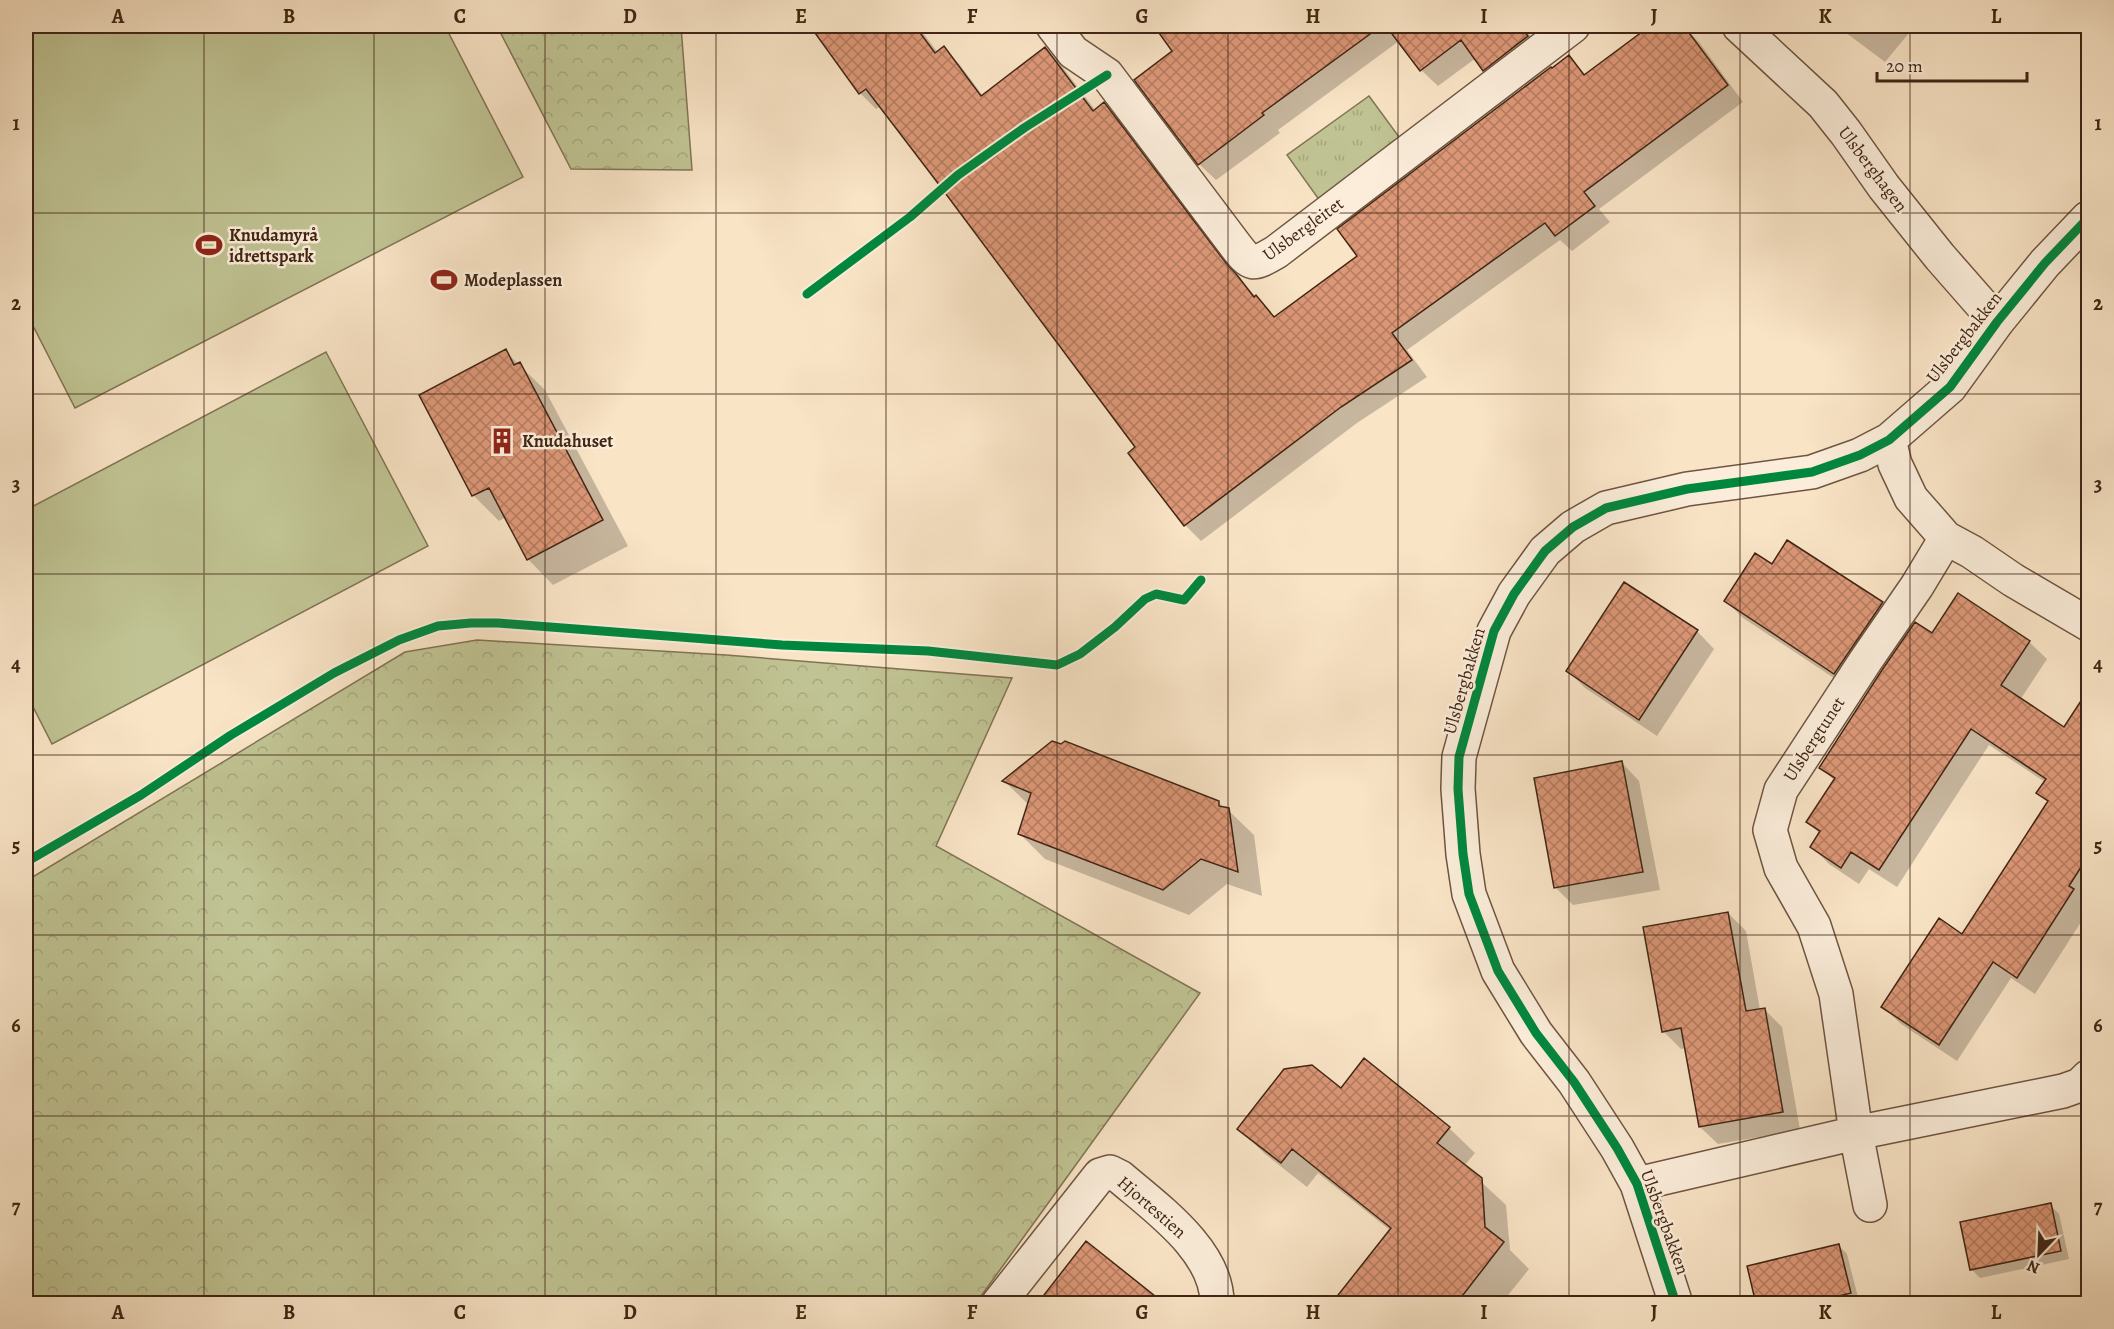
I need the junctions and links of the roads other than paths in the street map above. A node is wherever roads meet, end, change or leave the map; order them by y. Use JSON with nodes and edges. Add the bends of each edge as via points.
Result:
{"nodes":[{"id":1,"x":1053,"y":26,"type":"edge"},
{"id":2,"x":1573,"y":26,"type":"edge"},
{"id":3,"x":1739,"y":26,"type":"edge"},
{"id":4,"x":2088,"y":218,"type":"edge"},
{"id":5,"x":1997,"y":322,"type":"junction"},
{"id":6,"x":1889,"y":440,"type":"junction"},
{"id":7,"x":1946,"y":538,"type":"junction"},
{"id":8,"x":2088,"y":624,"type":"edge"},
{"id":9,"x":2088,"y":1077,"type":"edge"},
{"id":10,"x":1856,"y":1133,"type":"junction"},
{"id":11,"x":1637,"y":1184,"type":"junction"},
{"id":12,"x":1870,"y":1204,"type":"dead end"},
{"id":13,"x":998,"y":1304,"type":"edge"},
{"id":14,"x":1217,"y":1304,"type":"edge"},
{"id":15,"x":1676,"y":1304,"type":"edge"}],
"edges":[{"from":1,"to":2,"type":"street","name":"Ulsbergleitet","via":[[1073,52],[1107,75],[1234,245],[1252,263],[1275,252]]},
{"from":3,"to":5,"type":"street","name":"Ulsberghagen","via":[[1823,104],[1884,187]]},
{"from":4,"to":5,"type":"street","name":"Ulsbergbakken"},
{"from":5,"to":6,"type":"street","name":"Ulsbergbakken","via":[[1950,387]]},
{"from":6,"to":7,"type":"street","via":[[1911,498]]},
{"from":6,"to":11,"type":"street","name":"Ulsbergbakken","via":[[1812,472],[1687,489],[1606,508],[1573,527],[1545,551],[1514,594],[1494,631],[1459,757],[1458,789],[1469,894],[1498,971]]},
{"from":7,"to":8,"type":"street"},
{"from":7,"to":10,"type":"street","name":"Ulsbergtunet","via":[[1781,790],[1770,830],[1781,868],[1814,926],[1836,994]]},
{"from":9,"to":10,"type":"street","via":[[2080,1085],[2063,1091]]},
{"from":10,"to":11,"type":"street"},
{"from":10,"to":12,"type":"street","name":"Ulsbergtunet"},
{"from":11,"to":15,"type":"street","name":"Ulsbergbakken"},
{"from":13,"to":14,"type":"street","name":"Hjortestien","via":[[1100,1175],[1110,1172],[1178,1227],[1200,1252],[1217,1291]]}]}
